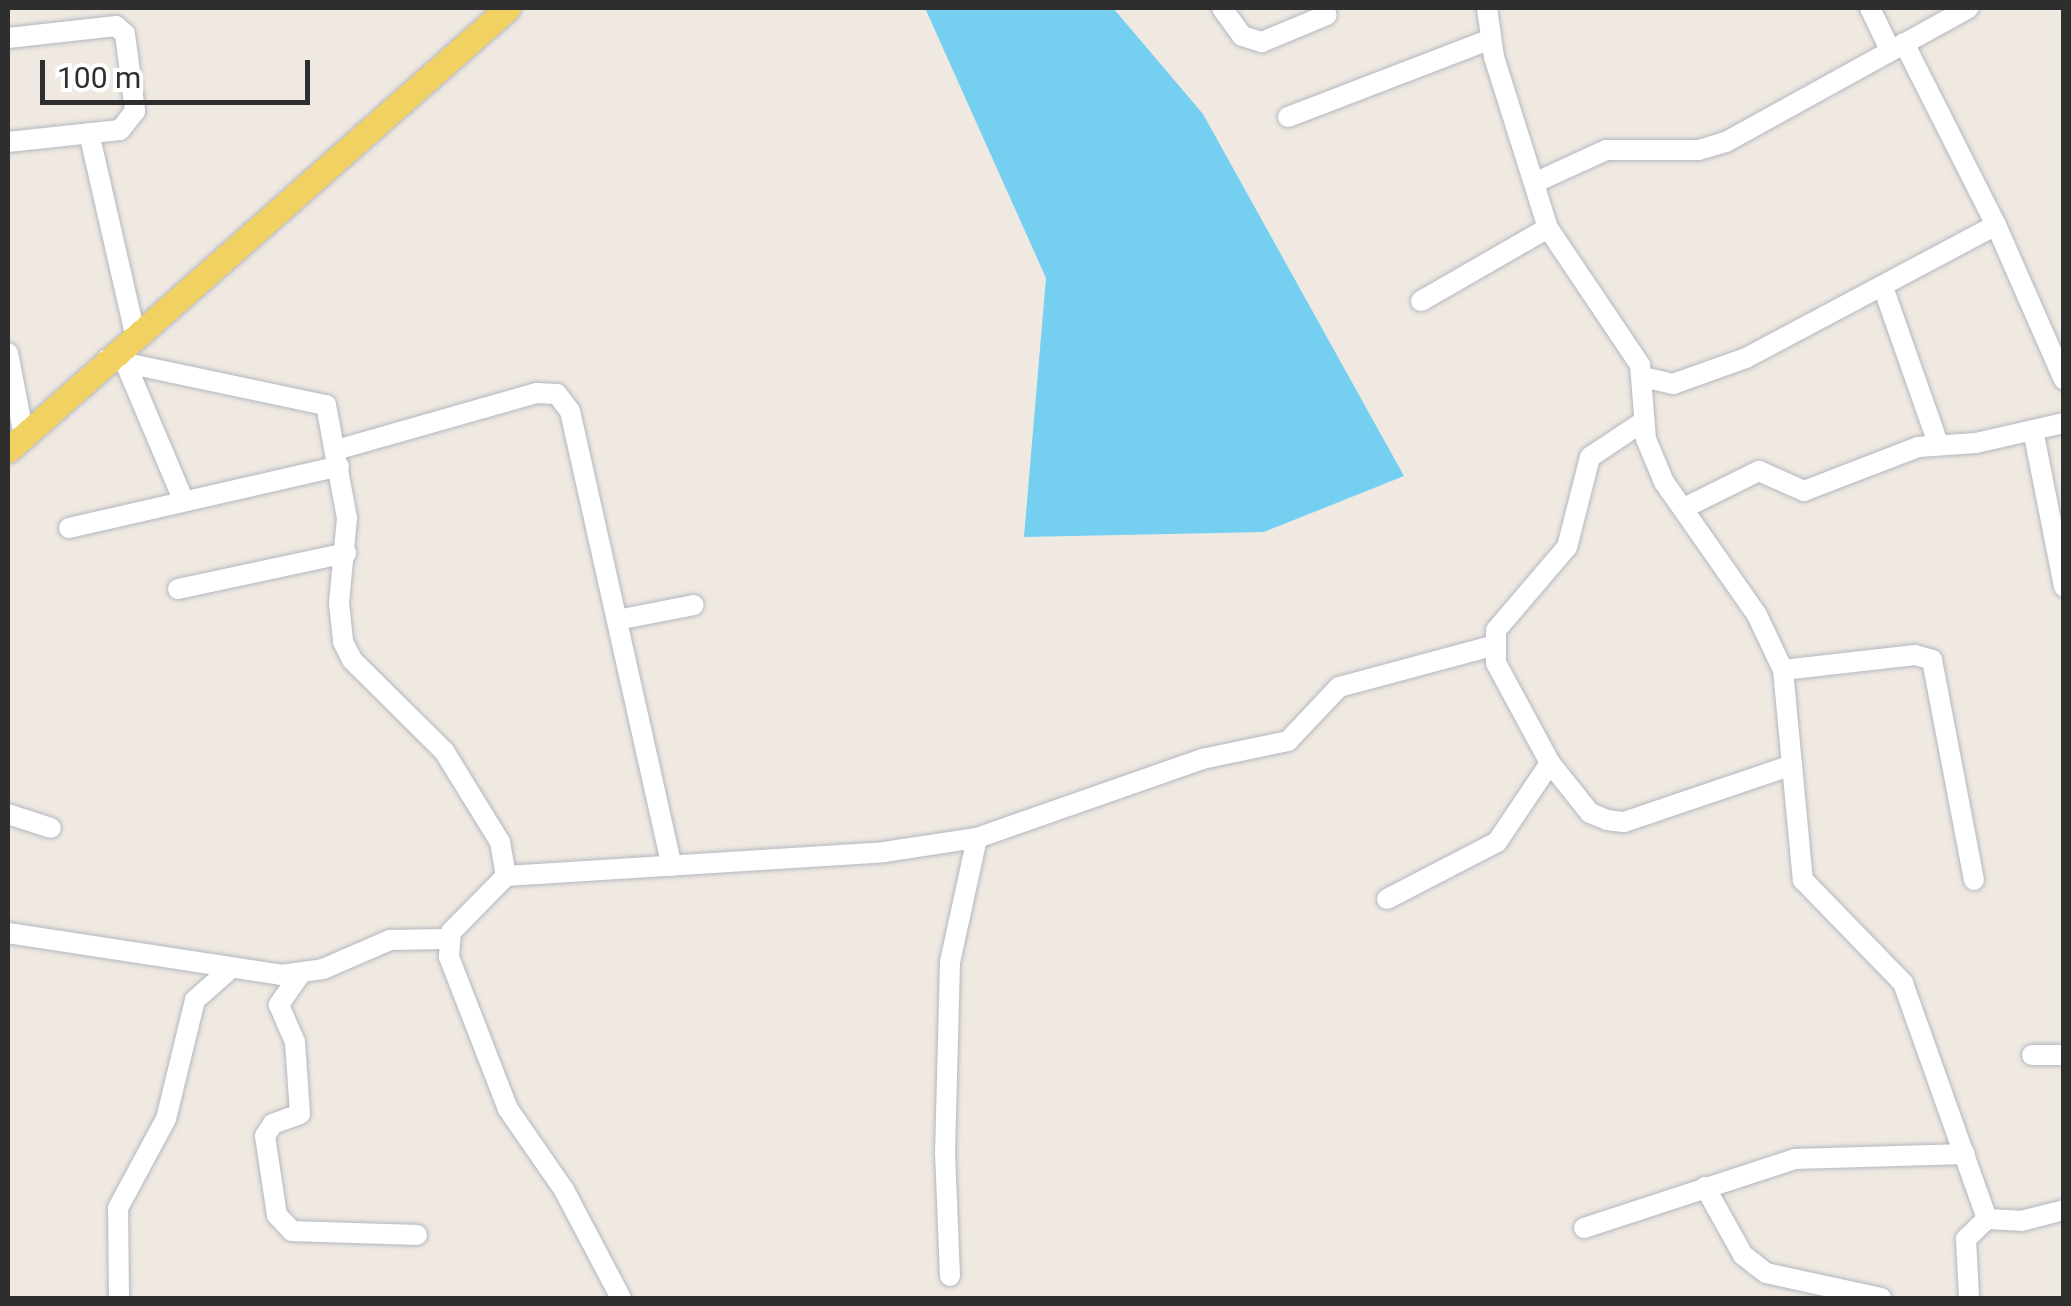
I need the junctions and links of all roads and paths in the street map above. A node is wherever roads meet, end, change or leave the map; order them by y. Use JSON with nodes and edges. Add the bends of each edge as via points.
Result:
{"nodes":[{"id":1,"x":508,"y":8,"type":"edge"},
{"id":2,"x":1222,"y":8,"type":"edge"},
{"id":3,"x":1487,"y":8,"type":"edge"},
{"id":4,"x":1870,"y":8,"type":"edge"},
{"id":5,"x":1968,"y":8,"type":"edge"},
{"id":6,"x":1327,"y":15,"type":"dead end"},
{"id":7,"x":484,"y":17,"type":"edge"},
{"id":8,"x":8,"y":38,"type":"edge"},
{"id":9,"x":1491,"y":39,"type":"junction"},
{"id":10,"x":1897,"y":46,"type":"junction"},
{"id":11,"x":1288,"y":118,"type":"dead end"},
{"id":12,"x":89,"y":133,"type":"junction"},
{"id":13,"x":8,"y":142,"type":"edge"},
{"id":14,"x":1534,"y":183,"type":"junction"},
{"id":15,"x":1996,"y":225,"type":"junction"},
{"id":16,"x":1548,"y":228,"type":"junction"},
{"id":17,"x":1883,"y":287,"type":"junction"},
{"id":18,"x":1421,"y":301,"type":"dead end"},
{"id":19,"x":136,"y":334,"type":"junction"},
{"id":20,"x":8,"y":353,"type":"edge"},
{"id":21,"x":116,"y":360,"type":"junction"},
{"id":22,"x":1643,"y":377,"type":"junction"},
{"id":23,"x":2064,"y":380,"type":"edge"},
{"id":24,"x":1644,"y":422,"type":"junction"},
{"id":25,"x":2064,"y":423,"type":"edge"},
{"id":26,"x":2033,"y":430,"type":"junction"},
{"id":27,"x":12,"y":443,"type":"edge"},
{"id":28,"x":1938,"y":443,"type":"junction"},
{"id":29,"x":338,"y":458,"type":"junction"},
{"id":30,"x":183,"y":499,"type":"junction"},
{"id":31,"x":1684,"y":508,"type":"junction"},
{"id":32,"x":69,"y":528,"type":"dead end"},
{"id":33,"x":346,"y":554,"type":"junction"},
{"id":34,"x":2064,"y":587,"type":"edge"},
{"id":35,"x":178,"y":589,"type":"dead end"},
{"id":36,"x":694,"y":605,"type":"dead end"},
{"id":37,"x":617,"y":620,"type":"junction"},
{"id":38,"x":1492,"y":646,"type":"junction"},
{"id":39,"x":1783,"y":670,"type":"junction"},
{"id":40,"x":1550,"y":763,"type":"junction"},
{"id":41,"x":1792,"y":765,"type":"junction"},
{"id":42,"x":8,"y":814,"type":"edge"},
{"id":43,"x":51,"y":828,"type":"dead end"},
{"id":44,"x":977,"y":838,"type":"junction"},
{"id":45,"x":672,"y":866,"type":"junction"},
{"id":46,"x":506,"y":876,"type":"junction"},
{"id":47,"x":1974,"y":880,"type":"dead end"},
{"id":48,"x":1387,"y":899,"type":"dead end"},
{"id":49,"x":8,"y":934,"type":"edge"},
{"id":50,"x":447,"y":938,"type":"junction"},
{"id":51,"x":230,"y":970,"type":"junction"},
{"id":52,"x":301,"y":973,"type":"junction"},
{"id":53,"x":2032,"y":1055,"type":"dead end"},
{"id":54,"x":2064,"y":1056,"type":"edge"},
{"id":55,"x":1965,"y":1154,"type":"junction"},
{"id":56,"x":1705,"y":1187,"type":"junction"},
{"id":57,"x":2064,"y":1210,"type":"edge"},
{"id":58,"x":1987,"y":1219,"type":"junction"},
{"id":59,"x":1584,"y":1228,"type":"dead end"},
{"id":60,"x":417,"y":1235,"type":"dead end"},
{"id":61,"x":950,"y":1276,"type":"dead end"},
{"id":62,"x":119,"y":1298,"type":"edge"},
{"id":63,"x":622,"y":1298,"type":"edge"},
{"id":64,"x":1881,"y":1298,"type":"edge"},
{"id":65,"x":1969,"y":1298,"type":"edge"}],
"edges":[{"from":1,"to":7,"type":"main road"},
{"from":2,"to":6,"type":"street","via":[[1242,36],[1262,42]]},
{"from":3,"to":9,"type":"street"},
{"from":4,"to":10,"type":"street"},
{"from":5,"to":10,"type":"street"},
{"from":7,"to":19,"type":"main road"},
{"from":8,"to":12,"type":"street","via":[[102,25],[125,34],[135,111],[120,130]]},
{"from":9,"to":11,"type":"street"},
{"from":9,"to":14,"type":"street"},
{"from":10,"to":14,"type":"street","via":[[1726,142],[1698,150],[1606,150]]},
{"from":10,"to":15,"type":"street"},
{"from":12,"to":13,"type":"street"},
{"from":12,"to":19,"type":"street"},
{"from":14,"to":16,"type":"street"},
{"from":15,"to":17,"type":"street"},
{"from":15,"to":23,"type":"street"},
{"from":16,"to":18,"type":"street"},
{"from":16,"to":22,"type":"street","via":[[1628,342]]},
{"from":17,"to":22,"type":"street","via":[[1746,358],[1672,384]]},
{"from":17,"to":28,"type":"street"},
{"from":19,"to":21,"type":"main road"},
{"from":20,"to":27,"type":"street"},
{"from":21,"to":27,"type":"main road"},
{"from":21,"to":29,"type":"street","via":[[317,399],[326,405]]},
{"from":21,"to":30,"type":"street"},
{"from":22,"to":24,"type":"street"},
{"from":24,"to":31,"type":"street","via":[[1659,473]]},
{"from":24,"to":38,"type":"street","via":[[1590,457],[1567,547],[1496,630]]},
{"from":25,"to":26,"type":"street"},
{"from":26,"to":28,"type":"street","via":[[1958,446]]},
{"from":26,"to":34,"type":"street"},
{"from":28,"to":31,"type":"street","via":[[1804,491],[1758,470]]},
{"from":29,"to":30,"type":"street"},
{"from":29,"to":33,"type":"street"},
{"from":29,"to":37,"type":"street","via":[[536,392],[556,394],[570,411]]},
{"from":30,"to":32,"type":"street"},
{"from":31,"to":39,"type":"street","via":[[1756,615]]},
{"from":33,"to":35,"type":"street"},
{"from":33,"to":46,"type":"street","via":[[342,642],[465,779],[500,842]]},
{"from":36,"to":37,"type":"street"},
{"from":37,"to":45,"type":"street"},
{"from":38,"to":40,"type":"street"},
{"from":38,"to":44,"type":"street","via":[[1339,687],[1288,741],[1202,760]]},
{"from":39,"to":41,"type":"street"},
{"from":39,"to":47,"type":"street","via":[[1916,655],[1932,660]]},
{"from":40,"to":41,"type":"street","via":[[1590,813],[1624,822]]},
{"from":40,"to":48,"type":"street","via":[[1497,842]]},
{"from":41,"to":55,"type":"street","via":[[1803,880],[1903,983]]},
{"from":42,"to":43,"type":"street"},
{"from":44,"to":45,"type":"street","via":[[884,852]]},
{"from":44,"to":61,"type":"street","via":[[955,923],[948,998]]},
{"from":45,"to":46,"type":"street"},
{"from":46,"to":50,"type":"street"},
{"from":49,"to":51,"type":"street"},
{"from":50,"to":52,"type":"street","via":[[390,940]]},
{"from":50,"to":63,"type":"street","via":[[508,1109],[564,1190]]},
{"from":51,"to":52,"type":"street"},
{"from":51,"to":62,"type":"street","via":[[195,1000],[166,1118],[118,1208]]},
{"from":52,"to":60,"type":"street","via":[[279,1005],[295,1042],[300,1114],[273,1124],[264,1136],[276,1215],[292,1231]]},
{"from":53,"to":54,"type":"street"},
{"from":55,"to":56,"type":"street","via":[[1796,1160]]},
{"from":55,"to":58,"type":"street"},
{"from":56,"to":59,"type":"street"},
{"from":56,"to":64,"type":"street","via":[[1743,1255],[1766,1273]]},
{"from":57,"to":58,"type":"street"},
{"from":58,"to":65,"type":"street","via":[[1966,1239]]}]}
